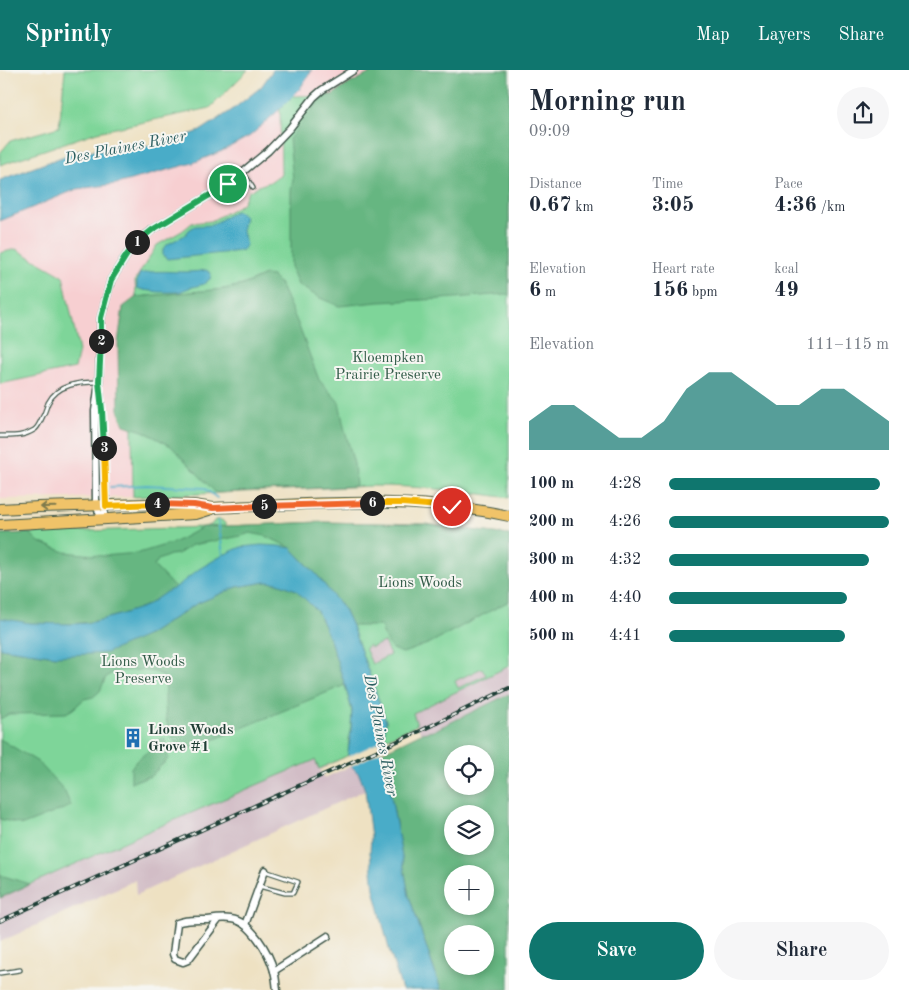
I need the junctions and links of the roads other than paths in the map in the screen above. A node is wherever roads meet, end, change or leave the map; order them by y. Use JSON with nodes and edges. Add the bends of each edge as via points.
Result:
{"nodes":[{"id":1,"x":354,"y":70,"type":"edge"},
{"id":2,"x":243,"y":172,"type":"junction"},
{"id":3,"x":254,"y":188,"type":"dead end"},
{"id":4,"x":99,"y":382,"type":"junction"},
{"id":5,"x":0,"y":436,"type":"edge"},
{"id":6,"x":101,"y":505,"type":"junction"},
{"id":7,"x":213,"y":508,"type":"junction"},
{"id":8,"x":0,"y":509,"type":"edge"},
{"id":9,"x":509,"y":516,"type":"edge"},
{"id":10,"x":102,"y":520,"type":"junction"},
{"id":11,"x":0,"y":525,"type":"edge"},
{"id":12,"x":265,"y":870,"type":"joint"},
{"id":13,"x":259,"y":886,"type":"junction"},
{"id":14,"x":219,"y":919,"type":"junction"},
{"id":15,"x":245,"y":925,"type":"junction"},
{"id":16,"x":328,"y":936,"type":"dead end"},
{"id":17,"x":20,"y":970,"type":"dead end"},
{"id":18,"x":274,"y":971,"type":"junction"},
{"id":19,"x":0,"y":973,"type":"edge"},
{"id":20,"x":277,"y":990,"type":"edge"}],
"edges":[{"from":1,"to":2,"type":"street","via":[[314,97],[290,128]]},
{"from":2,"to":3,"type":"lane"},
{"from":2,"to":4,"type":"street","via":[[152,230],[126,256],[111,280],[101,318]]},
{"from":4,"to":5,"type":"lane","via":[[78,382],[64,388],[53,395],[36,429],[24,435]]},
{"from":4,"to":6,"type":"street","via":[[102,410]]},
{"from":4,"to":6,"type":"street","via":[[95,410]]},
{"from":6,"to":7,"type":"main road"},
{"from":6,"to":8,"type":"main road","one_way":true},
{"from":6,"to":10,"type":"street"},
{"from":7,"to":9,"type":"main road","via":[[402,503]]},
{"from":7,"to":10,"type":"main road","via":[[196,514]]},
{"from":10,"to":11,"type":"main road"},
{"from":12,"to":13,"type":"street"},
{"from":12,"to":13,"type":"lane","via":[[298,882],[292,892],[285,893]]},
{"from":13,"to":15,"type":"street"},
{"from":14,"to":14,"type":"street","via":[[188,960],[175,959],[177,923]]},
{"from":14,"to":15,"type":"street","via":[[232,919]]},
{"from":15,"to":18,"type":"street","via":[[265,949]]},
{"from":16,"to":18,"type":"street"},
{"from":17,"to":19,"type":"lane"},
{"from":18,"to":20,"type":"street"}]}
